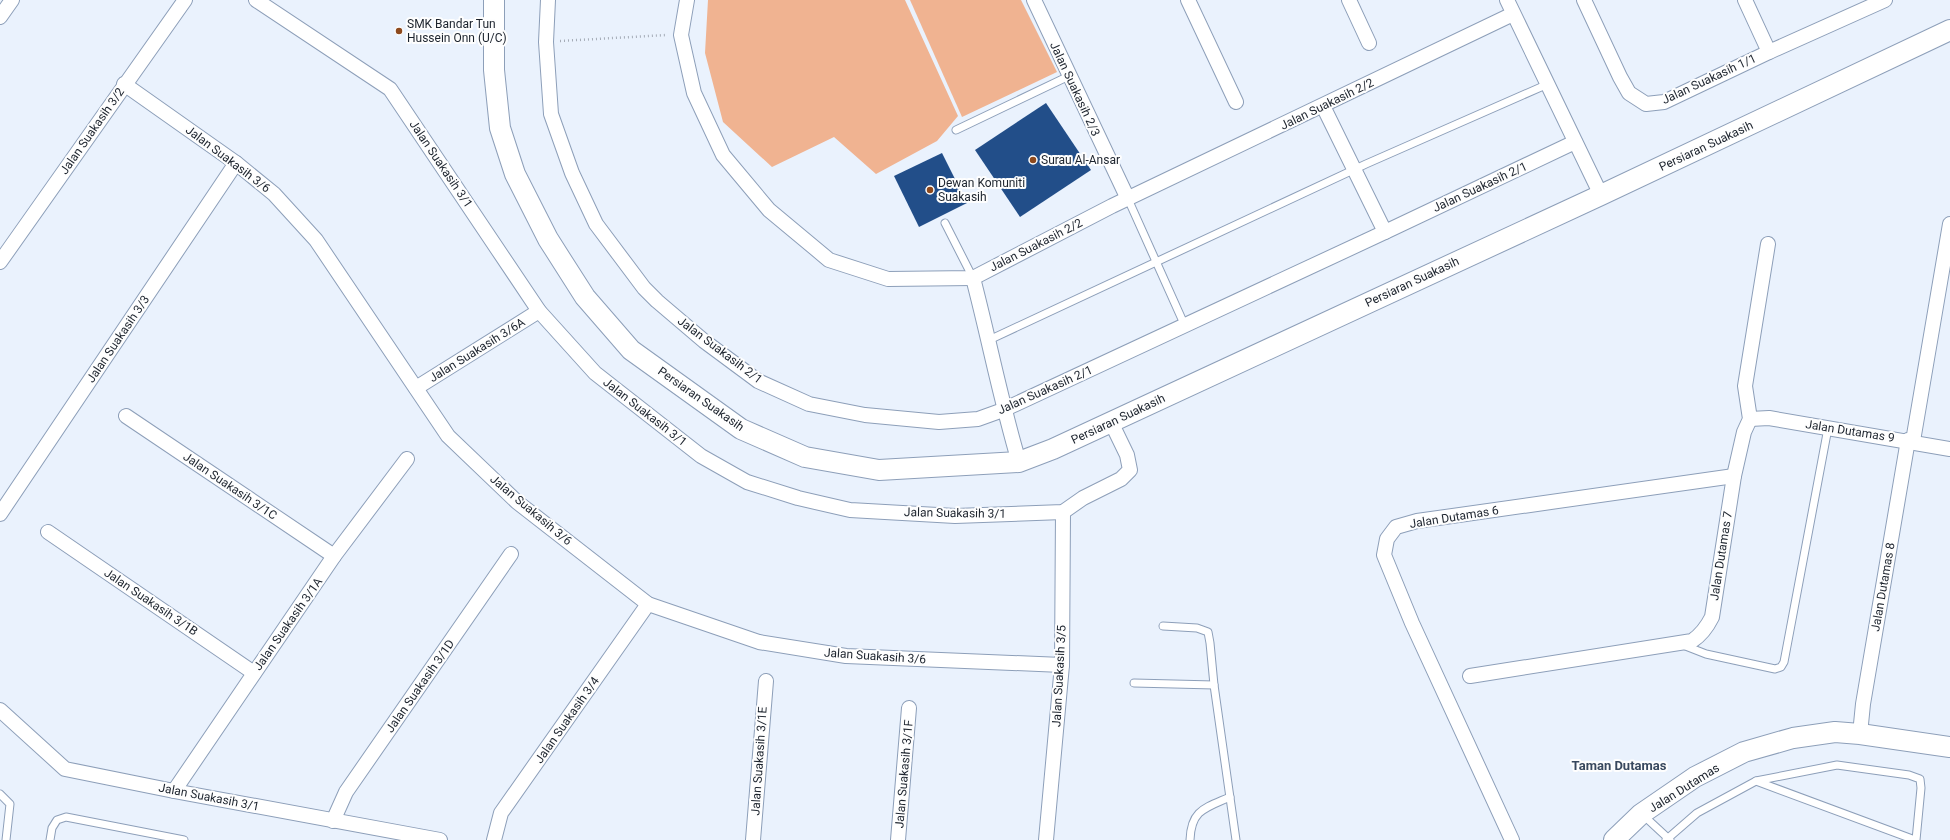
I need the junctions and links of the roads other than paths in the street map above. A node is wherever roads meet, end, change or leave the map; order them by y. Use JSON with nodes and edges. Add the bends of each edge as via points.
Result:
{"nodes":[{"id":1,"x":12,"y":0,"type":"edge"},
{"id":2,"x":184,"y":0,"type":"edge"},
{"id":3,"x":256,"y":0,"type":"edge"},
{"id":4,"x":494,"y":0,"type":"edge"},
{"id":5,"x":548,"y":0,"type":"edge"},
{"id":6,"x":687,"y":0,"type":"edge"},
{"id":7,"x":1034,"y":0,"type":"edge"},
{"id":8,"x":1188,"y":0,"type":"edge"},
{"id":9,"x":1349,"y":0,"type":"edge"},
{"id":10,"x":1507,"y":0,"type":"edge"},
{"id":11,"x":1584,"y":0,"type":"edge"},
{"id":12,"x":1745,"y":0,"type":"edge"},
{"id":13,"x":1885,"y":0,"type":"edge"},
{"id":14,"x":1513,"y":14,"type":"junction"},
{"id":15,"x":0,"y":16,"type":"edge"},
{"id":16,"x":1950,"y":30,"type":"edge"},
{"id":17,"x":1369,"y":43,"type":"dead end"},
{"id":18,"x":1769,"y":52,"type":"junction"},
{"id":19,"x":1069,"y":76,"type":"junction"},
{"id":20,"x":124,"y":84,"type":"junction"},
{"id":21,"x":1548,"y":84,"type":"junction"},
{"id":22,"x":1236,"y":102,"type":"dead end"},
{"id":23,"x":1323,"y":106,"type":"junction"},
{"id":24,"x":956,"y":130,"type":"dead end"},
{"id":25,"x":1576,"y":142,"type":"junction"},
{"id":26,"x":236,"y":163,"type":"junction"},
{"id":27,"x":1355,"y":170,"type":"junction"},
{"id":28,"x":1601,"y":195,"type":"junction"},
{"id":29,"x":1128,"y":199,"type":"junction"},
{"id":30,"x":945,"y":223,"type":"dead end"},
{"id":31,"x":1950,"y":224,"type":"edge"},
{"id":32,"x":1385,"y":232,"type":"junction"},
{"id":33,"x":1768,"y":244,"type":"dead end"},
{"id":34,"x":0,"y":262,"type":"edge"},
{"id":35,"x":1156,"y":262,"type":"junction"},
{"id":36,"x":973,"y":278,"type":"junction"},
{"id":37,"x":539,"y":311,"type":"junction"},
{"id":38,"x":1185,"y":326,"type":"junction"},
{"id":39,"x":989,"y":340,"type":"junction"},
{"id":40,"x":416,"y":388,"type":"junction"},
{"id":41,"x":1003,"y":410,"type":"junction"},
{"id":42,"x":126,"y":416,"type":"dead end"},
{"id":43,"x":1750,"y":419,"type":"junction"},
{"id":44,"x":1111,"y":422,"type":"junction"},
{"id":45,"x":1828,"y":428,"type":"junction"},
{"id":46,"x":1911,"y":441,"type":"junction"},
{"id":47,"x":1950,"y":449,"type":"edge"},
{"id":48,"x":407,"y":460,"type":"dead end"},
{"id":49,"x":1019,"y":462,"type":"junction"},
{"id":50,"x":1734,"y":476,"type":"junction"},
{"id":51,"x":1063,"y":512,"type":"junction"},
{"id":52,"x":0,"y":514,"type":"edge"},
{"id":53,"x":48,"y":532,"type":"dead end"},
{"id":54,"x":511,"y":554,"type":"dead end"},
{"id":55,"x":334,"y":556,"type":"junction"},
{"id":56,"x":648,"y":604,"type":"junction"},
{"id":57,"x":1163,"y":626,"type":"dead end"},
{"id":58,"x":1679,"y":643,"type":"junction"},
{"id":59,"x":1062,"y":665,"type":"junction"},
{"id":60,"x":254,"y":673,"type":"junction"},
{"id":61,"x":1470,"y":676,"type":"dead end"},
{"id":62,"x":766,"y":682,"type":"dead end"},
{"id":63,"x":1134,"y":683,"type":"dead end"},
{"id":64,"x":1214,"y":685,"type":"junction"},
{"id":65,"x":909,"y":708,"type":"dead end"},
{"id":66,"x":0,"y":710,"type":"edge"},
{"id":67,"x":1860,"y":734,"type":"junction"},
{"id":68,"x":1950,"y":747,"type":"edge"},
{"id":69,"x":1756,"y":781,"type":"junction"},
{"id":70,"x":174,"y":791,"type":"junction"},
{"id":71,"x":0,"y":794,"type":"edge"},
{"id":72,"x":1230,"y":797,"type":"junction"},
{"id":73,"x":1641,"y":814,"type":"junction"},
{"id":74,"x":333,"y":821,"type":"junction"},
{"id":75,"x":6,"y":840,"type":"edge"},
{"id":76,"x":50,"y":840,"type":"edge"},
{"id":77,"x":184,"y":840,"type":"edge"},
{"id":78,"x":440,"y":840,"type":"edge"},
{"id":79,"x":494,"y":840,"type":"edge"},
{"id":80,"x":753,"y":840,"type":"edge"},
{"id":81,"x":898,"y":840,"type":"edge"},
{"id":82,"x":1046,"y":840,"type":"edge"},
{"id":83,"x":1190,"y":840,"type":"edge"},
{"id":84,"x":1236,"y":840,"type":"edge"},
{"id":85,"x":1512,"y":840,"type":"edge"},
{"id":86,"x":1614,"y":840,"type":"edge"},
{"id":87,"x":1668,"y":840,"type":"edge"},
{"id":88,"x":1916,"y":840,"type":"edge"}],
"edges":[{"from":1,"to":15,"type":"street"},
{"from":2,"to":20,"type":"street","name":"Jalan Suakasih 3/2"},
{"from":3,"to":37,"type":"street","name":"Jalan Suakasih 3/1","via":[[390,89]]},
{"from":4,"to":49,"type":"street","name":"Persiaran Suakasih","via":[[494,70],[500,128],[515,174],[548,239],[584,297],[631,350],[742,429],[805,457],[879,470]]},
{"from":5,"to":41,"type":"street","name":"Jalan Suakasih 2/1","via":[[546,42],[551,114],[572,173],[596,224],[644,288],[704,341],[758,381],[809,404],[866,415],[939,422],[978,418]]},
{"from":6,"to":36,"type":"street","name":"Jalan Suakasih 2/2","via":[[681,35],[694,93],[723,155],[769,210],[829,260],[888,278]]},
{"from":7,"to":19,"type":"street","name":"Jalan Suakasih 2/3"},
{"from":8,"to":22,"type":"street"},
{"from":9,"to":17,"type":"street"},
{"from":10,"to":14,"type":"street"},
{"from":11,"to":18,"type":"street","name":"Jalan Suakasih 1/1","via":[[1626,88],[1629,93],[1646,104],[1664,102]]},
{"from":12,"to":18,"type":"street"},
{"from":13,"to":18,"type":"street","name":"Jalan Suakasih 1/1"},
{"from":14,"to":21,"type":"street"},
{"from":14,"to":23,"type":"street","name":"Jalan Suakasih 2/2"},
{"from":16,"to":28,"type":"street","name":"Persiaran Suakasih"},
{"from":19,"to":24,"type":"lane"},
{"from":19,"to":29,"type":"street","name":"Jalan Suakasih 2/3"},
{"from":20,"to":26,"type":"street","name":"Jalan Suakasih 3/6"},
{"from":20,"to":34,"type":"street","name":"Jalan Suakasih 3/2"},
{"from":21,"to":25,"type":"street"},
{"from":21,"to":27,"type":"lane"},
{"from":23,"to":27,"type":"street"},
{"from":23,"to":29,"type":"street","name":"Jalan Suakasih 2/2"},
{"from":25,"to":28,"type":"street"},
{"from":25,"to":32,"type":"street","name":"Jalan Suakasih 2/1"},
{"from":26,"to":40,"type":"street","name":"Jalan Suakasih 3/6","via":[[274,194],[316,240]]},
{"from":26,"to":52,"type":"street","name":"Jalan Suakasih 3/3"},
{"from":27,"to":32,"type":"street"},
{"from":27,"to":35,"type":"lane"},
{"from":28,"to":44,"type":"street","name":"Persiaran Suakasih"},
{"from":29,"to":35,"type":"lane"},
{"from":29,"to":36,"type":"street","name":"Jalan Suakasih 2/2"},
{"from":30,"to":36,"type":"lane"},
{"from":31,"to":46,"type":"street","name":"Jalan Dutamas 8"},
{"from":32,"to":38,"type":"street","name":"Jalan Suakasih 2/1"},
{"from":33,"to":43,"type":"street","name":"Jalan Dutamas 7","via":[[1745,386]]},
{"from":35,"to":38,"type":"lane"},
{"from":35,"to":39,"type":"lane"},
{"from":36,"to":39,"type":"street"},
{"from":37,"to":40,"type":"street","name":"Jalan Suakasih 3/6A"},
{"from":37,"to":51,"type":"street","name":"Jalan Suakasih 3/1","via":[[596,373],[701,456],[747,482],[798,498],[850,510],[955,516]]},
{"from":38,"to":41,"type":"street","name":"Jalan Suakasih 2/1"},
{"from":39,"to":41,"type":"street"},
{"from":40,"to":56,"type":"street","name":"Jalan Suakasih 3/6","via":[[448,436],[517,502]]},
{"from":41,"to":49,"type":"street"},
{"from":42,"to":55,"type":"street","name":"Jalan Suakasih 3/1C"},
{"from":43,"to":45,"type":"street","name":"Jalan Dutamas 9","via":[[1769,418]]},
{"from":43,"to":50,"type":"street","name":"Jalan Dutamas 7","via":[[1744,432]]},
{"from":44,"to":49,"type":"street","name":"Persiaran Suakasih"},
{"from":44,"to":51,"type":"street","via":[[1127,456],[1130,470],[1122,479],[1083,498]]},
{"from":45,"to":46,"type":"street","name":"Jalan Dutamas 9"},
{"from":45,"to":58,"type":"lane","via":[[1781,667],[1775,668],[1706,654]]},
{"from":46,"to":47,"type":"street","name":"Jalan Dutamas 9"},
{"from":46,"to":67,"type":"street","name":"Jalan Dutamas 8","via":[[1862,704]]},
{"from":48,"to":55,"type":"street","name":"Jalan Suakasih 3/1A"},
{"from":50,"to":58,"type":"street","name":"Jalan Dutamas 7","via":[[1712,617],[1700,636],[1692,641]]},
{"from":50,"to":85,"type":"street","name":"Jalan Dutamas 6","via":[[1417,521],[1396,527],[1387,539],[1384,555],[1412,623]]},
{"from":51,"to":59,"type":"street","name":"Jalan Suakasih 3/5"},
{"from":53,"to":60,"type":"street","name":"Jalan Suakasih 3/1B"},
{"from":54,"to":74,"type":"street","name":"Jalan Suakasih 3/1D","via":[[346,792]]},
{"from":55,"to":60,"type":"street","name":"Jalan Suakasih 3/1A"},
{"from":56,"to":59,"type":"street","name":"Jalan Suakasih 3/6","via":[[759,642],[846,656]]},
{"from":56,"to":79,"type":"street","name":"Jalan Suakasih 3/4","via":[[501,814]]},
{"from":57,"to":64,"type":"lane","via":[[1197,628],[1208,632]]},
{"from":58,"to":61,"type":"street","name":"Jalan Dutamas 7"},
{"from":59,"to":82,"type":"street","name":"Jalan Suakasih 3/5"},
{"from":60,"to":70,"type":"street","name":"Jalan Suakasih 3/1A"},
{"from":62,"to":80,"type":"street","name":"Jalan Suakasih 3/1E"},
{"from":63,"to":64,"type":"lane"},
{"from":64,"to":72,"type":"lane"},
{"from":65,"to":81,"type":"street","name":"Jalan Suakasih 3/1F"},
{"from":66,"to":70,"type":"street","name":"Jalan Suakasih 3/1","via":[[65,769]]},
{"from":67,"to":68,"type":"street","name":"Jalan Dutamas"},
{"from":67,"to":73,"type":"street","name":"Jalan Dutamas","via":[[1835,732],[1793,738],[1744,752],[1695,778]]},
{"from":69,"to":87,"type":"lane","via":[[1697,813]]},
{"from":69,"to":88,"type":"lane"},
{"from":69,"to":88,"type":"lane","via":[[1837,766],[1909,775],[1920,779]]},
{"from":70,"to":74,"type":"street","name":"Jalan Suakasih 3/1"},
{"from":71,"to":75,"type":"lane","via":[[10,804]]},
{"from":72,"to":83,"type":"lane","via":[[1202,809],[1194,818]]},
{"from":72,"to":84,"type":"lane"},
{"from":73,"to":86,"type":"street","name":"Jalan Dutamas"},
{"from":73,"to":87,"type":"lane"},
{"from":74,"to":78,"type":"street","name":"Jalan Suakasih 3/1"},
{"from":76,"to":77,"type":"lane","via":[[52,828],[57,820],[66,817]]}]}
